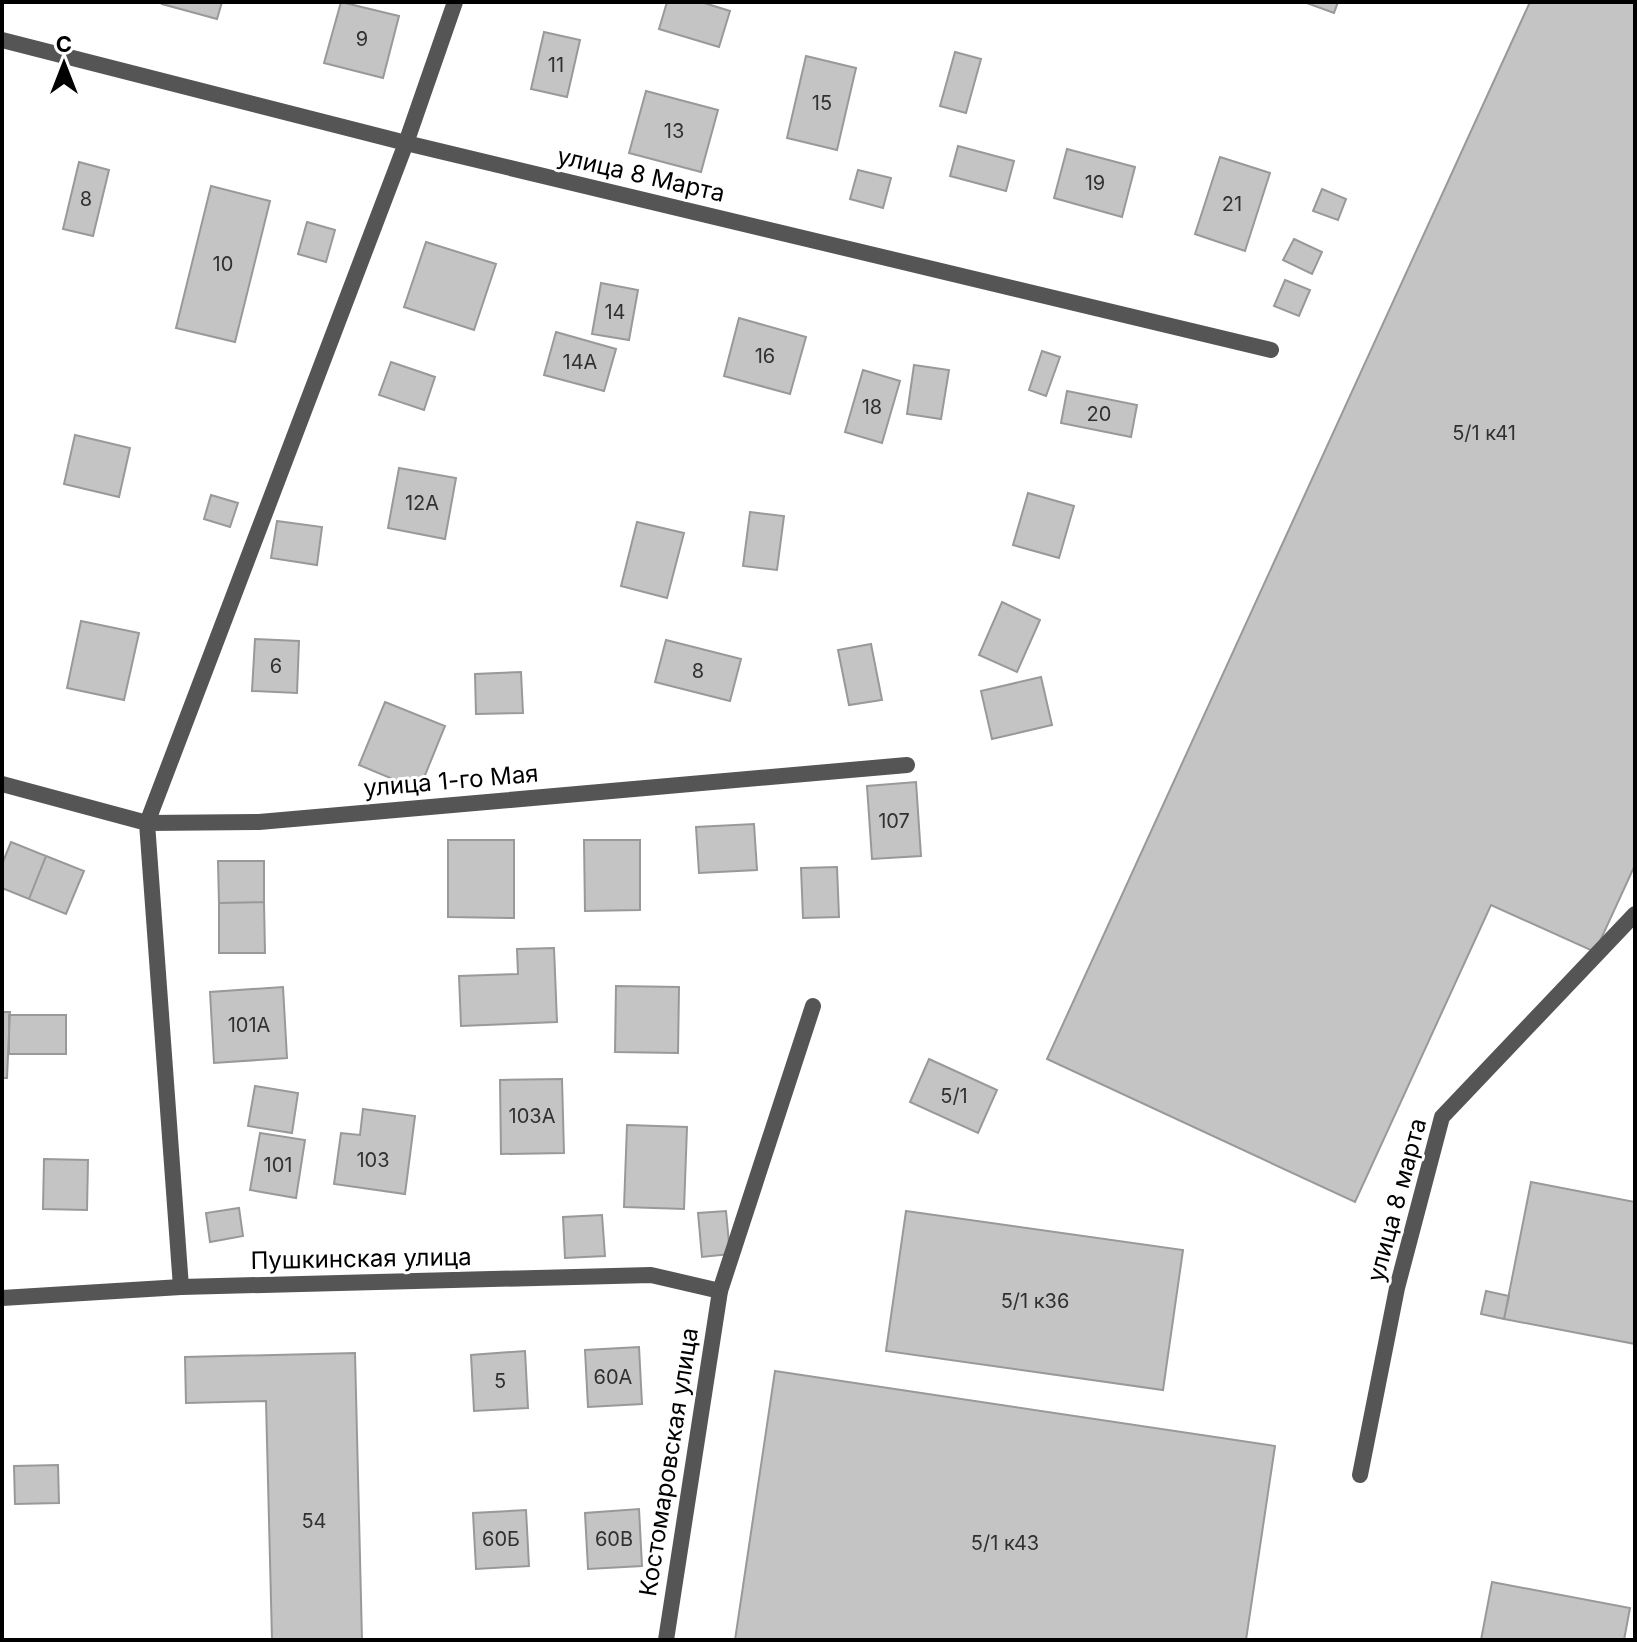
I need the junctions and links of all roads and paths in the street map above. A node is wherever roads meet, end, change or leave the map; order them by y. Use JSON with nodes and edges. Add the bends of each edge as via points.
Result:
{"nodes":[{"id":1,"x":455,"y":2,"type":"edge"},
{"id":2,"x":2,"y":40,"type":"edge"},
{"id":3,"x":406,"y":143,"type":"junction"},
{"id":4,"x":1271,"y":350,"type":"dead end"},
{"id":5,"x":907,"y":765,"type":"dead end"},
{"id":6,"x":2,"y":784,"type":"edge"},
{"id":7,"x":147,"y":823,"type":"junction"},
{"id":8,"x":1635,"y":914,"type":"edge"},
{"id":9,"x":813,"y":1006,"type":"dead end"},
{"id":10,"x":181,"y":1287,"type":"junction"},
{"id":11,"x":720,"y":1291,"type":"junction"},
{"id":12,"x":2,"y":1298,"type":"edge"},
{"id":13,"x":1360,"y":1475,"type":"dead end"},
{"id":14,"x":666,"y":1640,"type":"edge"}],
"edges":[{"from":1,"to":3,"type":"street"},
{"from":2,"to":3,"type":"street","name":"улица 8 Марта"},
{"from":3,"to":4,"type":"street","name":"улица 8 Марта"},
{"from":3,"to":7,"type":"street"},
{"from":5,"to":7,"type":"street","name":"улица 1-го Мая","via":[[259,822]]},
{"from":6,"to":7,"type":"street","name":"улица 1-го Мая"},
{"from":7,"to":10,"type":"street"},
{"from":8,"to":13,"type":"street","name":"улица 8 марта","via":[[1442,1117],[1397,1288]]},
{"from":9,"to":11,"type":"street","name":"Костомаровская улица"},
{"from":10,"to":11,"type":"street","name":"Пушкинская улица","via":[[651,1275]]},
{"from":10,"to":12,"type":"street","name":"Пушкинская улица"},
{"from":11,"to":14,"type":"street","name":"Костомаровская улица"}]}
